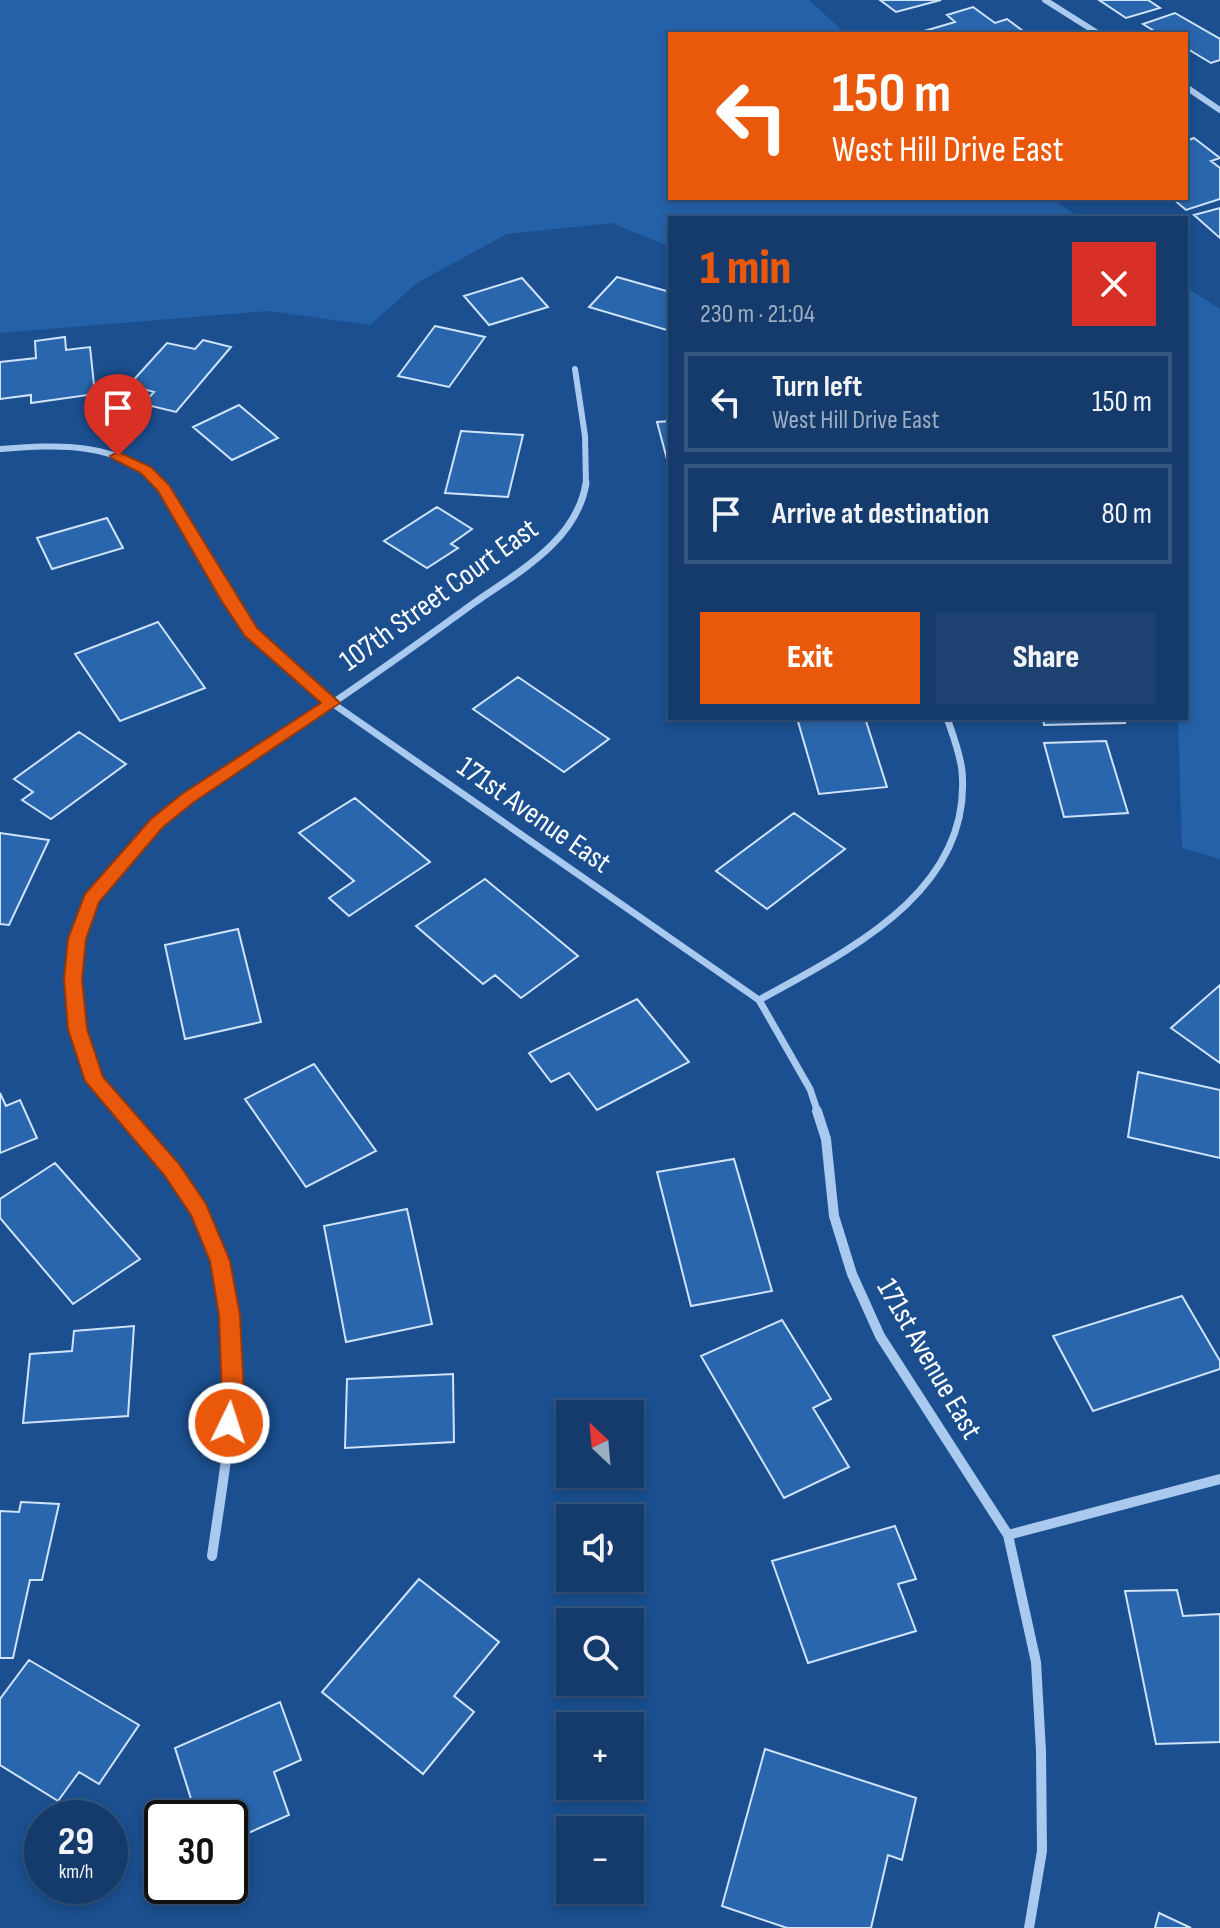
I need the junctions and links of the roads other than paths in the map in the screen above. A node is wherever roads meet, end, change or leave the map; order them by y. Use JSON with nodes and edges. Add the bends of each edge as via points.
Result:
{"nodes":[{"id":1,"x":1045,"y":0,"type":"edge"},
{"id":2,"x":1096,"y":32,"type":"edge"},
{"id":3,"x":1188,"y":88,"type":"edge"},
{"id":4,"x":1220,"y":110,"type":"edge"},
{"id":5,"x":575,"y":369,"type":"dead end"},
{"id":6,"x":0,"y":449,"type":"edge"},
{"id":7,"x":332,"y":703,"type":"junction"},
{"id":8,"x":948,"y":720,"type":"edge"},
{"id":9,"x":759,"y":1000,"type":"junction"},
{"id":10,"x":1220,"y":1479,"type":"edge"},
{"id":11,"x":1008,"y":1535,"type":"junction"},
{"id":12,"x":212,"y":1556,"type":"dead end"},
{"id":13,"x":1029,"y":1928,"type":"edge"}],
"edges":[{"from":1,"to":2,"type":"street"},
{"from":3,"to":4,"type":"street"},
{"from":5,"to":7,"type":"street","name":"107th Street Court East","via":[[588,466],[582,501],[565,530],[541,556]]},
{"from":6,"to":7,"type":"street","name":"171st Avenue East","via":[[82,447],[146,470],[164,488],[251,632]]},
{"from":7,"to":9,"type":"street","name":"171st Avenue East"},
{"from":7,"to":12,"type":"street","name":"107th Street Court East","via":[[157,823],[91,899],[77,939],[73,979],[78,1029],[94,1081],[172,1170],[199,1210],[220,1261],[230,1315],[233,1397]]},
{"from":8,"to":9,"type":"street","via":[[962,777],[958,809],[953,839],[924,890],[867,939]]},
{"from":9,"to":11,"type":"street","name":"171st Avenue East","via":[[810,1089],[826,1139],[834,1216],[880,1336]]},
{"from":10,"to":11,"type":"street"},
{"from":11,"to":13,"type":"street","name":"171st Avenue East","via":[[1036,1662],[1040,1736],[1042,1851]]}]}
